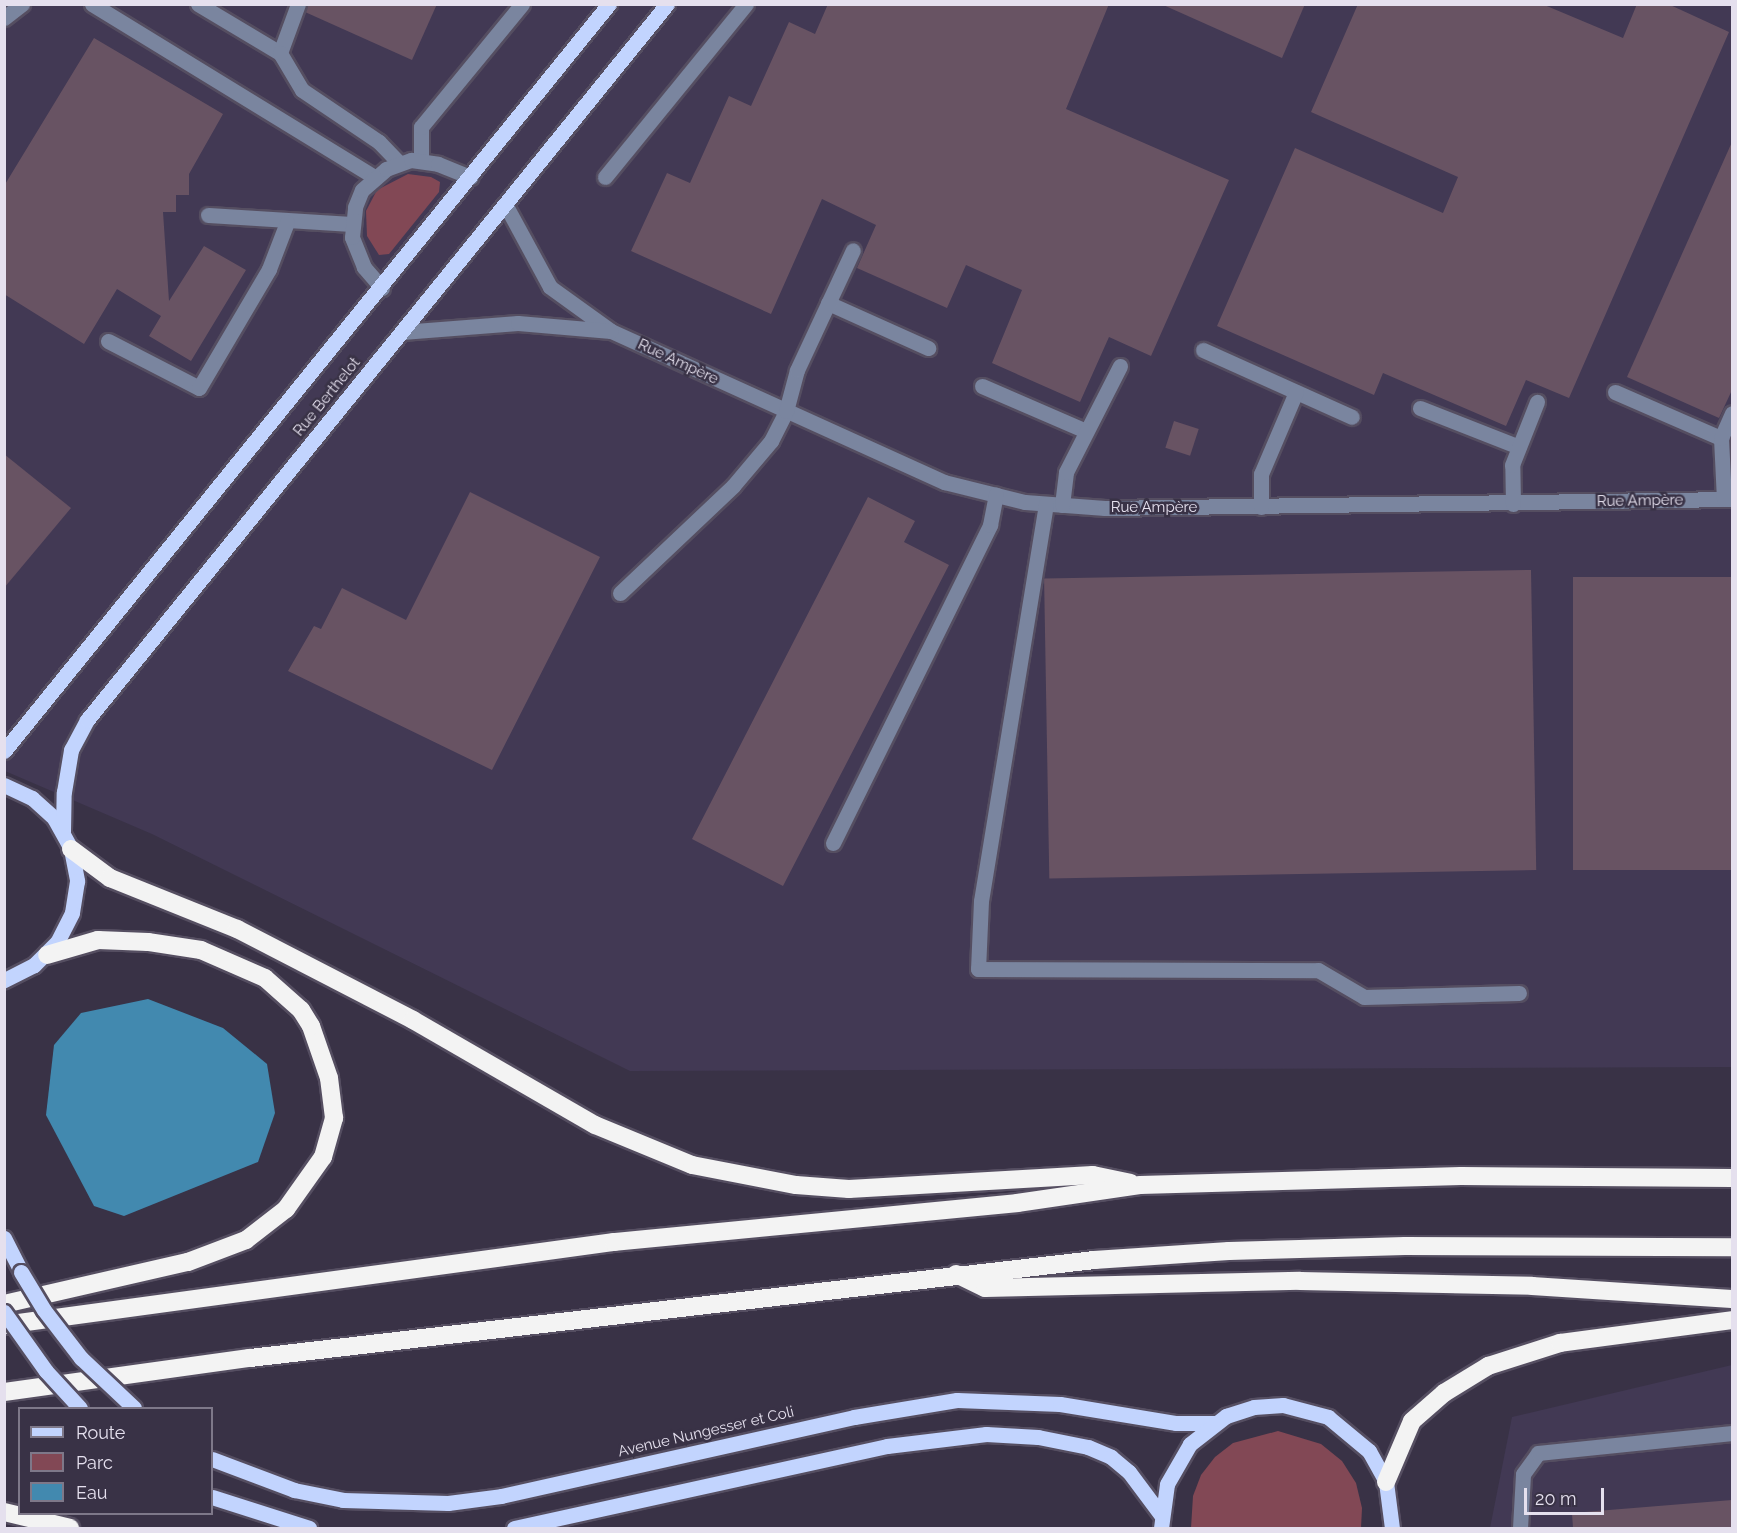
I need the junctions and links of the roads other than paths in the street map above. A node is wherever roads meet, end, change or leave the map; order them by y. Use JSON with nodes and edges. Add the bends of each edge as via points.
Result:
{"nodes":[{"id":1,"x":22,"y":4,"type":"edge"},
{"id":2,"x":92,"y":4,"type":"edge"},
{"id":3,"x":198,"y":4,"type":"edge"},
{"id":4,"x":298,"y":4,"type":"edge"},
{"id":5,"x":522,"y":4,"type":"edge"},
{"id":6,"x":609,"y":4,"type":"edge"},
{"id":7,"x":667,"y":4,"type":"edge"},
{"id":8,"x":746,"y":4,"type":"edge"},
{"id":9,"x":4,"y":18,"type":"edge"},
{"id":10,"x":280,"y":53,"type":"junction"},
{"id":11,"x":421,"y":159,"type":"junction"},
{"id":12,"x":399,"y":163,"type":"junction"},
{"id":13,"x":374,"y":177,"type":"junction"},
{"id":14,"x":471,"y":177,"type":"junction"},
{"id":15,"x":604,"y":177,"type":"dead end"},
{"id":16,"x":505,"y":204,"type":"junction"},
{"id":17,"x":208,"y":215,"type":"dead end"},
{"id":18,"x":287,"y":222,"type":"junction"},
{"id":19,"x":352,"y":224,"type":"junction"},
{"id":20,"x":853,"y":250,"type":"dead end"},
{"id":21,"x":382,"y":288,"type":"junction"},
{"id":22,"x":828,"y":303,"type":"junction"},
{"id":23,"x":611,"y":331,"type":"junction"},
{"id":24,"x":402,"y":333,"type":"junction"},
{"id":25,"x":108,"y":341,"type":"dead end"},
{"id":26,"x":928,"y":348,"type":"dead end"},
{"id":27,"x":1203,"y":350,"type":"dead end"},
{"id":28,"x":1120,"y":366,"type":"dead end"},
{"id":29,"x":982,"y":386,"type":"dead end"},
{"id":30,"x":1296,"y":392,"type":"junction"},
{"id":31,"x":1615,"y":392,"type":"dead end"},
{"id":32,"x":1537,"y":402,"type":"dead end"},
{"id":33,"x":1419,"y":408,"type":"dead end"},
{"id":34,"x":786,"y":411,"type":"junction"},
{"id":35,"x":1732,"y":413,"type":"edge"},
{"id":36,"x":1352,"y":417,"type":"dead end"},
{"id":37,"x":1086,"y":430,"type":"junction"},
{"id":38,"x":1721,"y":438,"type":"junction"},
{"id":39,"x":1519,"y":447,"type":"junction"},
{"id":40,"x":996,"y":495,"type":"junction"},
{"id":41,"x":1728,"y":499,"type":"edge"},
{"id":42,"x":1046,"y":504,"type":"junction"},
{"id":43,"x":1513,"y":504,"type":"junction"},
{"id":44,"x":1062,"y":505,"type":"junction"},
{"id":45,"x":1261,"y":507,"type":"junction"},
{"id":46,"x":620,"y":593,"type":"dead end"},
{"id":47,"x":4,"y":751,"type":"edge"},
{"id":48,"x":4,"y":785,"type":"edge"},
{"id":49,"x":63,"y":831,"type":"junction"},
{"id":50,"x":833,"y":843,"type":"dead end"},
{"id":51,"x":71,"y":849,"type":"junction"},
{"id":52,"x":47,"y":955,"type":"junction"},
{"id":53,"x":5,"y":980,"type":"edge"},
{"id":54,"x":1519,"y":993,"type":"dead end"},
{"id":55,"x":1732,"y":1178,"type":"edge"},
{"id":56,"x":1140,"y":1185,"type":"junction"},
{"id":57,"x":4,"y":1238,"type":"edge"},
{"id":58,"x":1732,"y":1247,"type":"edge"},
{"id":59,"x":956,"y":1274,"type":"junction"},
{"id":60,"x":1732,"y":1299,"type":"edge"},
{"id":61,"x":4,"y":1304,"type":"edge"},
{"id":62,"x":4,"y":1312,"type":"edge"},
{"id":63,"x":1732,"y":1320,"type":"edge"},
{"id":64,"x":4,"y":1325,"type":"edge"},
{"id":65,"x":4,"y":1392,"type":"edge"},
{"id":66,"x":79,"y":1407,"type":"edge"},
{"id":67,"x":133,"y":1407,"type":"edge"},
{"id":68,"x":1214,"y":1423,"type":"junction"},
{"id":69,"x":1732,"y":1433,"type":"edge"},
{"id":70,"x":213,"y":1458,"type":"edge"},
{"id":71,"x":1386,"y":1482,"type":"junction"},
{"id":72,"x":213,"y":1497,"type":"edge"},
{"id":73,"x":4,"y":1512,"type":"edge"},
{"id":74,"x":1161,"y":1522,"type":"edge"},
{"id":75,"x":70,"y":1528,"type":"edge"},
{"id":76,"x":309,"y":1528,"type":"edge"},
{"id":77,"x":514,"y":1528,"type":"edge"},
{"id":78,"x":1392,"y":1528,"type":"edge"},
{"id":79,"x":1520,"y":1528,"type":"edge"}],
"edges":[{"from":1,"to":9,"type":"street"},
{"from":2,"to":13,"type":"street"},
{"from":3,"to":10,"type":"street"},
{"from":4,"to":10,"type":"street"},
{"from":5,"to":11,"type":"street","via":[[421,127]]},
{"from":6,"to":14,"type":"main road","name":"Rue Berthelot"},
{"from":7,"to":16,"type":"main road","name":"Rue Berthelot"},
{"from":8,"to":15,"type":"street"},
{"from":10,"to":12,"type":"street","via":[[302,90],[379,142]]},
{"from":11,"to":12,"type":"street"},
{"from":11,"to":14,"type":"street"},
{"from":12,"to":13,"type":"street"},
{"from":13,"to":19,"type":"street","via":[[362,190]]},
{"from":14,"to":21,"type":"main road","name":"Rue Berthelot"},
{"from":16,"to":23,"type":"street","name":"Rue Ampère","via":[[550,286]]},
{"from":16,"to":24,"type":"main road","name":"Rue Berthelot"},
{"from":17,"to":18,"type":"street"},
{"from":18,"to":19,"type":"street"},
{"from":18,"to":25,"type":"street","via":[[269,269],[199,388]]},
{"from":19,"to":21,"type":"street","via":[[352,237],[364,267]]},
{"from":20,"to":22,"type":"street"},
{"from":21,"to":47,"type":"main road","name":"Rue Berthelot"},
{"from":22,"to":26,"type":"street"},
{"from":22,"to":34,"type":"street","via":[[797,370]]},
{"from":23,"to":24,"type":"street","name":"Rue Ampère","via":[[518,324]]},
{"from":23,"to":34,"type":"street","name":"Rue Ampère"},
{"from":24,"to":49,"type":"main road","name":"Rue Berthelot","via":[[87,720],[71,750]]},
{"from":27,"to":30,"type":"street"},
{"from":28,"to":37,"type":"street"},
{"from":29,"to":37,"type":"street"},
{"from":30,"to":36,"type":"street"},
{"from":30,"to":45,"type":"street","via":[[1261,474]]},
{"from":31,"to":38,"type":"street"},
{"from":32,"to":39,"type":"street"},
{"from":33,"to":39,"type":"street"},
{"from":34,"to":40,"type":"street","name":"Rue Ampère","via":[[944,482]]},
{"from":34,"to":46,"type":"street","via":[[771,441],[733,486]]},
{"from":35,"to":38,"type":"street"},
{"from":37,"to":44,"type":"street","via":[[1066,472]]},
{"from":38,"to":41,"type":"street"},
{"from":39,"to":43,"type":"street","via":[[1512,465]]},
{"from":40,"to":42,"type":"street","name":"Rue Ampère"},
{"from":40,"to":50,"type":"street","via":[[990,525]]},
{"from":41,"to":43,"type":"street","name":"Rue Ampère"},
{"from":42,"to":44,"type":"street","name":"Rue Ampère"},
{"from":42,"to":54,"type":"street","via":[[981,901],[978,969],[1318,970],[1364,997]]},
{"from":43,"to":45,"type":"street","name":"Rue Ampère"},
{"from":44,"to":45,"type":"street","name":"Rue Ampère"},
{"from":48,"to":49,"type":"main road","via":[[44,807]]},
{"from":49,"to":51,"type":"main road"},
{"from":51,"to":52,"type":"main road","via":[[76,897],[66,928]]},
{"from":51,"to":56,"type":"highway","via":[[110,878],[237,929],[413,1020],[595,1125],[692,1165],[796,1185],[849,1189],[1093,1174]]},
{"from":52,"to":53,"type":"main road"},
{"from":52,"to":61,"type":"highway","via":[[98,940],[148,942],[201,950],[265,978],[301,1010],[311,1026],[329,1078],[333,1118],[323,1157],[286,1209],[246,1240],[188,1262]]},
{"from":55,"to":56,"type":"highway","via":[[1461,1176]]},
{"from":56,"to":64,"type":"highway","via":[[1017,1203],[614,1242]]},
{"from":57,"to":67,"type":"main road","bridge":true,"via":[[44,1310],[81,1358]]},
{"from":58,"to":59,"type":"highway","via":[[1405,1246],[1229,1251]]},
{"from":59,"to":60,"type":"highway","via":[[985,1288],[1300,1281],[1532,1286]]},
{"from":59,"to":65,"type":"highway"},
{"from":62,"to":66,"type":"main road","bridge":true,"via":[[46,1371]]},
{"from":63,"to":71,"type":"highway","via":[[1560,1343],[1488,1366],[1444,1393],[1412,1421]]},
{"from":68,"to":70,"type":"main road","name":"Avenue Nungesser et Coli","via":[[1176,1423],[1060,1404],[957,1400],[854,1417],[501,1496],[448,1503],[344,1500],[254,1477]]},
{"from":68,"to":71,"type":"main road","via":[[1240,1411],[1268,1405],[1312,1410],[1357,1438]]},
{"from":68,"to":74,"type":"main road","via":[[1181,1456],[1167,1484]]},
{"from":69,"to":79,"type":"street","via":[[1538,1453],[1523,1474]]},
{"from":71,"to":78,"type":"main road"},
{"from":72,"to":76,"type":"main road"},
{"from":73,"to":75,"type":"highway"},
{"from":74,"to":77,"type":"main road","via":[[1129,1472],[1111,1456],[1038,1437],[986,1434],[887,1446]]}]}
